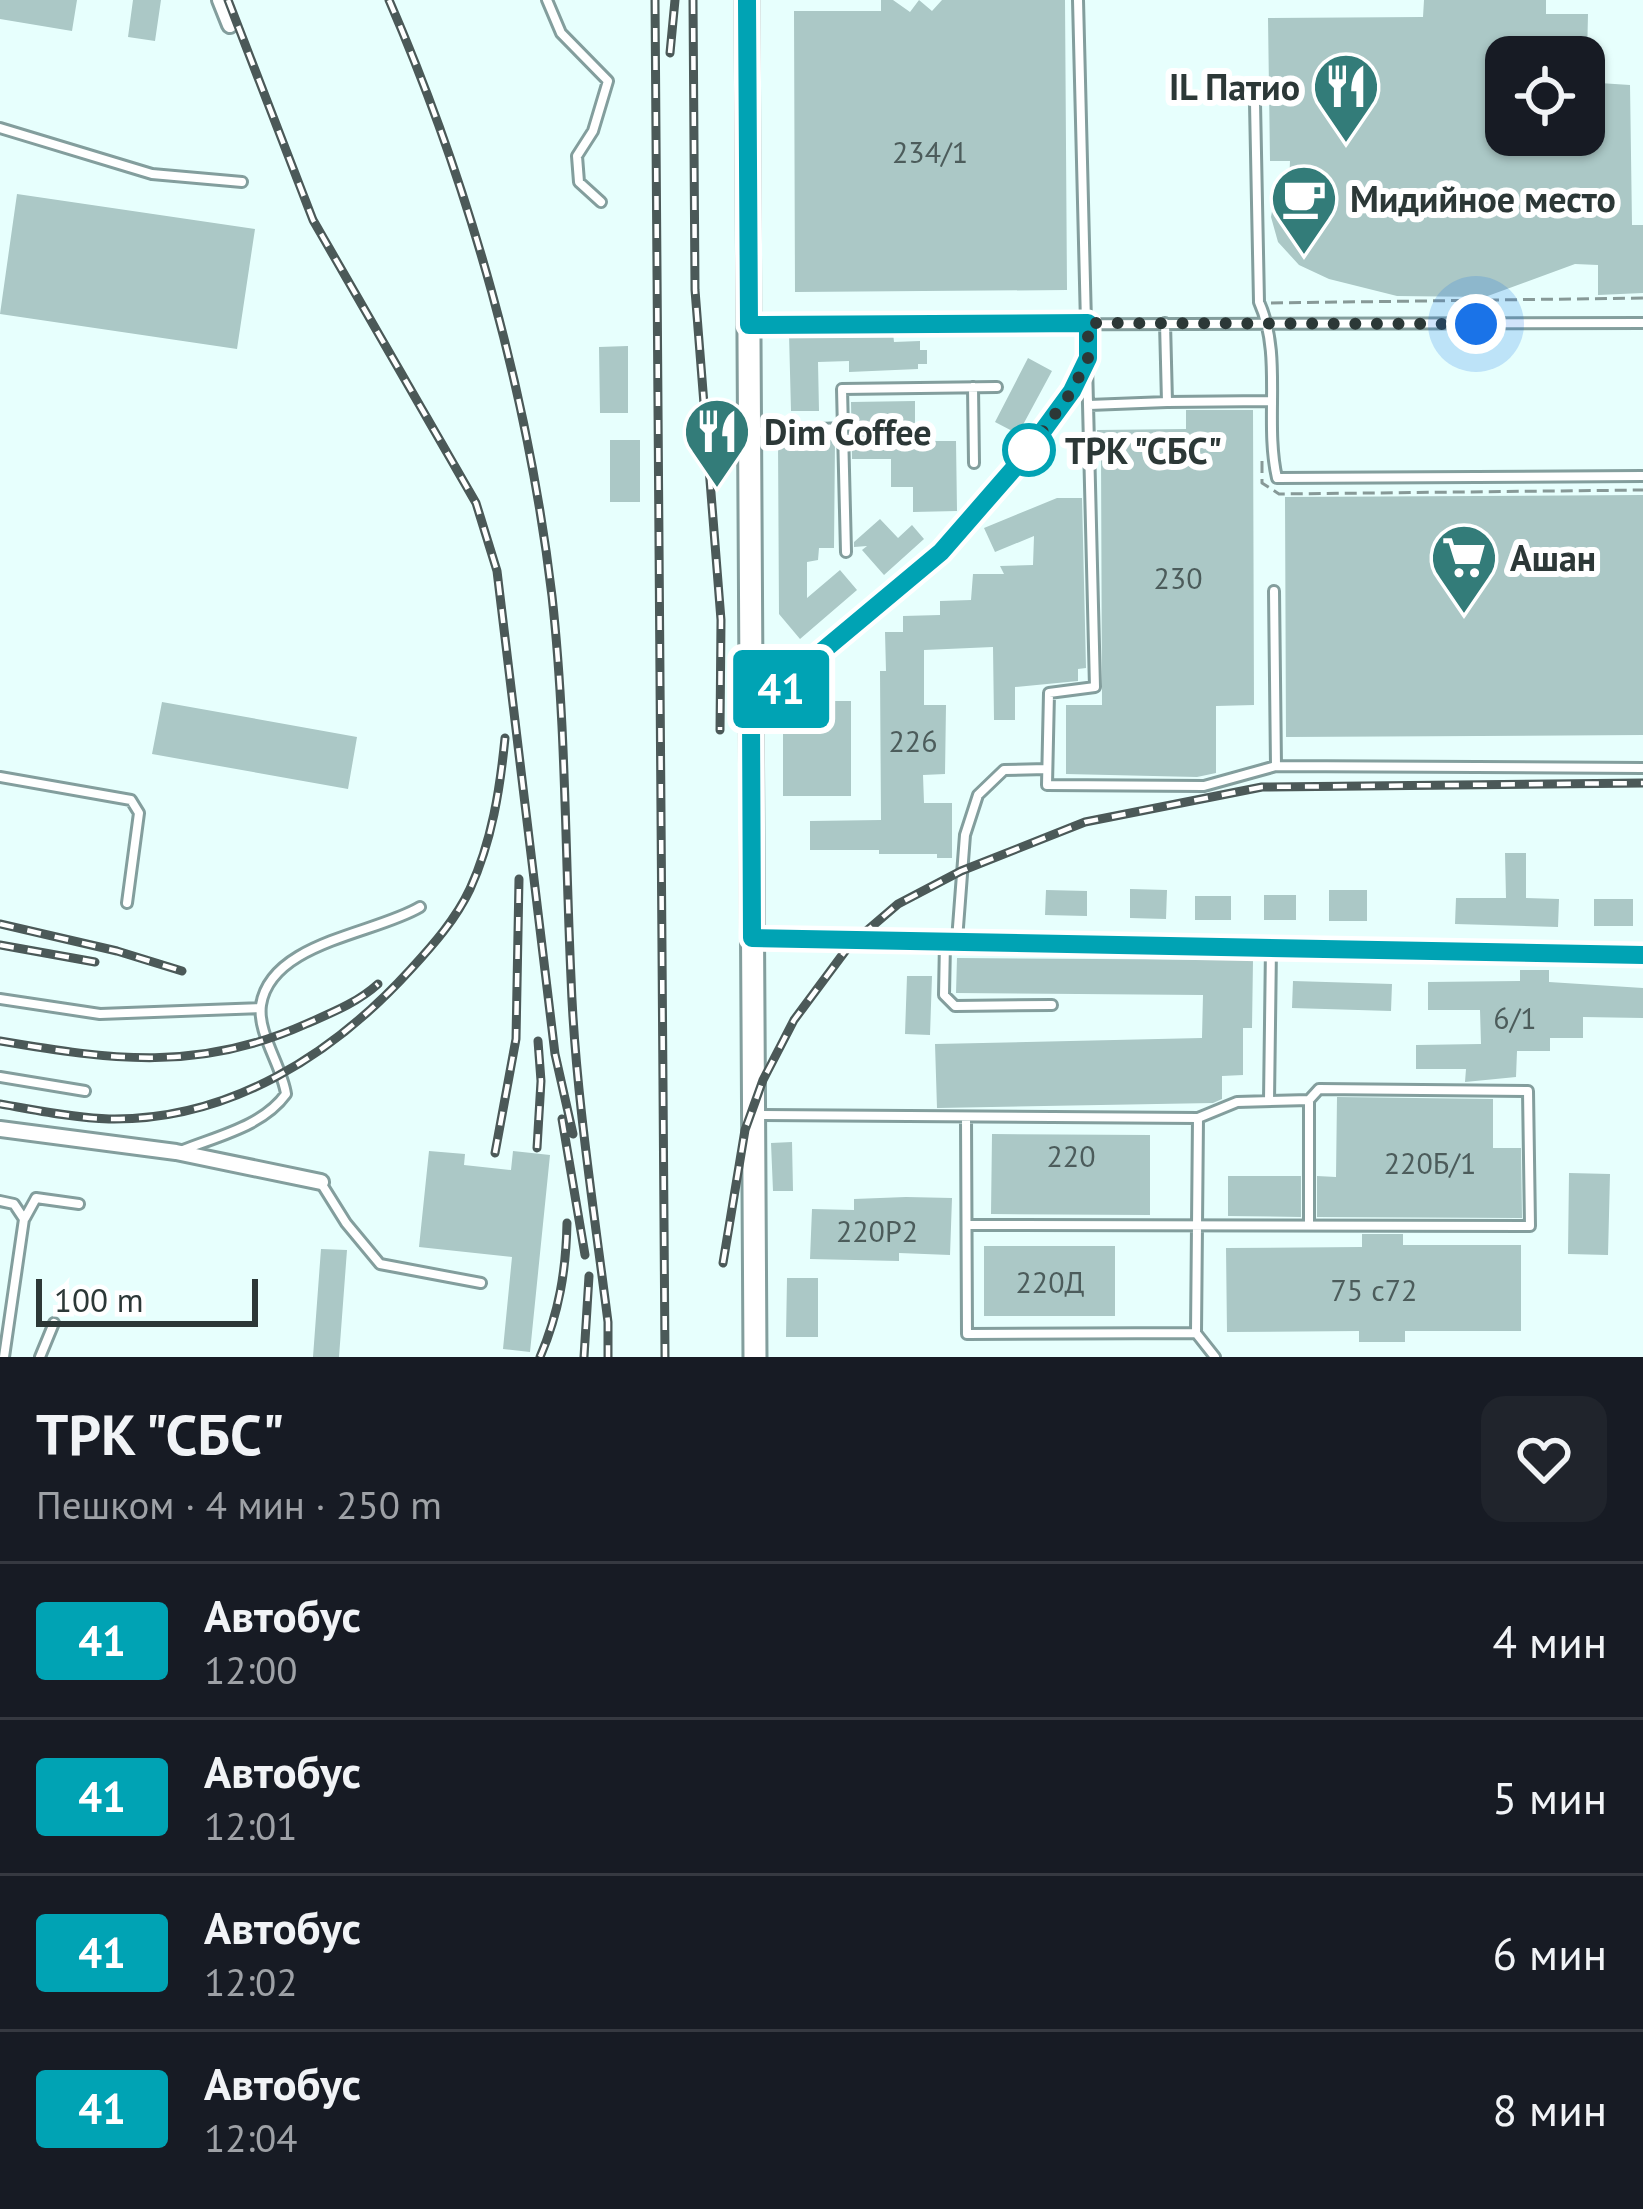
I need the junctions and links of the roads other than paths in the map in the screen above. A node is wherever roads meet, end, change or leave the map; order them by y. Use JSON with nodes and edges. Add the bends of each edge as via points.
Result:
{"nodes":[{"id":1,"x":220,"y":0,"type":"edge"},
{"id":2,"x":547,"y":0,"type":"edge"},
{"id":3,"x":747,"y":0,"type":"edge"},
{"id":4,"x":1078,"y":0,"type":"edge"},
{"id":5,"x":230,"y":26,"type":"dead end"},
{"id":6,"x":1255,"y":104,"type":"dead end"},
{"id":7,"x":0,"y":128,"type":"edge"},
{"id":8,"x":242,"y":182,"type":"dead end"},
{"id":9,"x":601,"y":202,"type":"dead end"},
{"id":10,"x":1088,"y":323,"type":"junction"},
{"id":11,"x":1165,"y":323,"type":"junction"},
{"id":12,"x":1643,"y":323,"type":"edge"},
{"id":13,"x":749,"y":325,"type":"junction"},
{"id":14,"x":1270,"y":326,"type":"junction"},
{"id":15,"x":1088,"y":358,"type":"junction"},
{"id":16,"x":973,"y":387,"type":"junction"},
{"id":17,"x":997,"y":387,"type":"dead end"},
{"id":18,"x":1269,"y":401,"type":"junction"},
{"id":19,"x":1167,"y":402,"type":"junction"},
{"id":20,"x":1089,"y":405,"type":"junction"},
{"id":21,"x":843,"y":428,"type":"junction"},
{"id":22,"x":750,"y":432,"type":"junction"},
{"id":23,"x":974,"y":464,"type":"dead end"},
{"id":24,"x":1643,"y":476,"type":"edge"},
{"id":25,"x":846,"y":552,"type":"dead end"},
{"id":26,"x":1274,"y":591,"type":"dead end"},
{"id":27,"x":751,"y":718,"type":"junction"},
{"id":28,"x":1276,"y":766,"type":"junction"},
{"id":29,"x":1643,"y":768,"type":"edge"},
{"id":30,"x":1047,"y":769,"type":"junction"},
{"id":31,"x":0,"y":777,"type":"edge"},
{"id":32,"x":127,"y":903,"type":"dead end"},
{"id":33,"x":420,"y":907,"type":"dead end"},
{"id":34,"x":752,"y":938,"type":"junction"},
{"id":35,"x":951,"y":941,"type":"junction"},
{"id":36,"x":1271,"y":946,"type":"junction"},
{"id":37,"x":1643,"y":955,"type":"edge"},
{"id":38,"x":0,"y":999,"type":"edge"},
{"id":39,"x":1052,"y":1005,"type":"dead end"},
{"id":40,"x":260,"y":1008,"type":"junction"},
{"id":41,"x":0,"y":1077,"type":"edge"},
{"id":42,"x":85,"y":1091,"type":"dead end"},
{"id":43,"x":1309,"y":1100,"type":"junction"},
{"id":44,"x":1269,"y":1101,"type":"junction"},
{"id":45,"x":752,"y":1115,"type":"junction"},
{"id":46,"x":966,"y":1118,"type":"junction"},
{"id":47,"x":1198,"y":1118,"type":"junction"},
{"id":48,"x":0,"y":1129,"type":"edge"},
{"id":49,"x":176,"y":1152,"type":"junction"},
{"id":50,"x":321,"y":1182,"type":"joint"},
{"id":51,"x":0,"y":1201,"type":"edge"},
{"id":52,"x":79,"y":1204,"type":"dead end"},
{"id":53,"x":24,"y":1219,"type":"junction"},
{"id":54,"x":1196,"y":1224,"type":"junction"},
{"id":55,"x":1309,"y":1224,"type":"junction"},
{"id":56,"x":967,"y":1225,"type":"junction"},
{"id":57,"x":481,"y":1283,"type":"dead end"},
{"id":58,"x":54,"y":1323,"type":"dead end"},
{"id":59,"x":1196,"y":1333,"type":"junction"},
{"id":60,"x":4,"y":1357,"type":"edge"},
{"id":61,"x":40,"y":1357,"type":"edge"},
{"id":62,"x":755,"y":1357,"type":"edge"},
{"id":63,"x":1215,"y":1357,"type":"edge"}],
"edges":[{"from":1,"to":5,"type":"street"},
{"from":2,"to":9,"type":"lane","via":[[561,33],[608,81],[577,156],[579,182]]},
{"from":3,"to":13,"type":"main road"},
{"from":4,"to":10,"type":"lane"},
{"from":6,"to":14,"type":"lane","via":[[1258,302]]},
{"from":7,"to":8,"type":"lane","via":[[152,174]]},
{"from":10,"to":11,"type":"lane"},
{"from":10,"to":13,"type":"lane"},
{"from":10,"to":15,"type":"lane"},
{"from":11,"to":14,"type":"lane"},
{"from":11,"to":19,"type":"lane"},
{"from":12,"to":14,"type":"lane"},
{"from":13,"to":22,"type":"main road"},
{"from":14,"to":18,"type":"lane"},
{"from":15,"to":20,"type":"lane"},
{"from":15,"to":27,"type":"lane","via":[[1023,458],[941,552]]},
{"from":16,"to":17,"type":"lane"},
{"from":16,"to":21,"type":"lane","via":[[842,389]]},
{"from":16,"to":23,"type":"lane"},
{"from":18,"to":19,"type":"lane"},
{"from":18,"to":24,"type":"lane","via":[[1277,478]]},
{"from":19,"to":20,"type":"lane"},
{"from":20,"to":30,"type":"lane","via":[[1095,687],[1048,693]]},
{"from":21,"to":22,"type":"lane"},
{"from":21,"to":25,"type":"lane"},
{"from":22,"to":27,"type":"main road"},
{"from":26,"to":28,"type":"lane"},
{"from":27,"to":34,"type":"main road"},
{"from":28,"to":29,"type":"lane"},
{"from":28,"to":30,"type":"lane","via":[[1204,786],[1047,785]]},
{"from":30,"to":35,"type":"lane","via":[[1004,770],[978,795]]},
{"from":31,"to":32,"type":"lane","via":[[131,800],[140,813]]},
{"from":33,"to":40,"type":"lane","via":[[298,956],[272,978]]},
{"from":34,"to":35,"type":"street"},
{"from":34,"to":45,"type":"main road"},
{"from":35,"to":36,"type":"street"},
{"from":35,"to":39,"type":"lane","via":[[944,995],[955,1006]]},
{"from":36,"to":37,"type":"street"},
{"from":36,"to":44,"type":"lane"},
{"from":38,"to":40,"type":"lane","via":[[100,1014]]},
{"from":40,"to":49,"type":"lane","via":[[286,1094],[245,1126]]},
{"from":41,"to":42,"type":"lane"},
{"from":43,"to":44,"type":"lane"},
{"from":43,"to":55,"type":"lane"},
{"from":43,"to":55,"type":"lane","via":[[1319,1088],[1528,1091],[1530,1226]]},
{"from":44,"to":47,"type":"lane","via":[[1237,1102]]},
{"from":45,"to":46,"type":"lane"},
{"from":45,"to":62,"type":"main road"},
{"from":46,"to":47,"type":"lane"},
{"from":46,"to":56,"type":"lane"},
{"from":47,"to":54,"type":"lane"},
{"from":48,"to":49,"type":"street"},
{"from":49,"to":50,"type":"street"},
{"from":50,"to":57,"type":"lane","via":[[380,1264]]},
{"from":51,"to":53,"type":"lane"},
{"from":52,"to":53,"type":"lane","via":[[36,1198]]},
{"from":53,"to":60,"type":"lane"},
{"from":54,"to":55,"type":"lane"},
{"from":54,"to":56,"type":"lane"},
{"from":54,"to":59,"type":"lane"},
{"from":56,"to":59,"type":"lane","via":[[967,1334]]},
{"from":58,"to":61,"type":"lane"},
{"from":59,"to":63,"type":"lane"}]}
